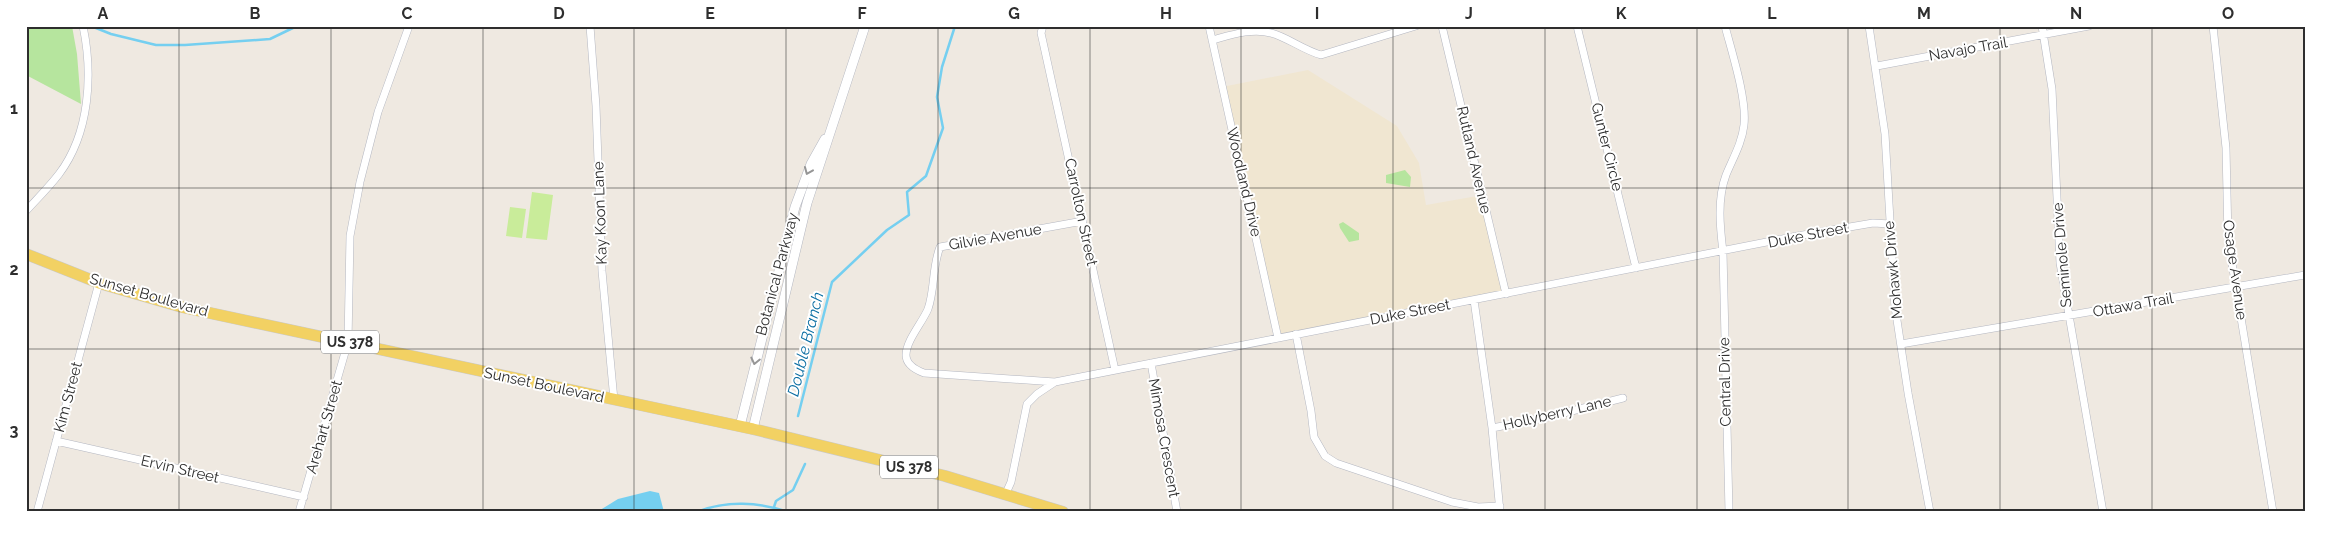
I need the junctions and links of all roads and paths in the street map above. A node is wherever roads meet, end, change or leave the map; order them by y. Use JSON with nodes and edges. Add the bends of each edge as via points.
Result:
{"nodes":[{"id":1,"x":83,"y":26,"type":"edge"},
{"id":2,"x":409,"y":26,"type":"edge"},
{"id":3,"x":590,"y":26,"type":"edge"},
{"id":4,"x":864,"y":26,"type":"edge"},
{"id":5,"x":1043,"y":26,"type":"edge"},
{"id":6,"x":1209,"y":26,"type":"edge"},
{"id":7,"x":1416,"y":26,"type":"edge"},
{"id":8,"x":1442,"y":26,"type":"edge"},
{"id":9,"x":1577,"y":26,"type":"edge"},
{"id":10,"x":1725,"y":26,"type":"edge"},
{"id":11,"x":1870,"y":26,"type":"edge"},
{"id":12,"x":2042,"y":26,"type":"edge"},
{"id":13,"x":2089,"y":26,"type":"edge"},
{"id":14,"x":2213,"y":26,"type":"edge"},
{"id":15,"x":2043,"y":35,"type":"junction"},
{"id":16,"x":1212,"y":40,"type":"junction"},
{"id":17,"x":1877,"y":66,"type":"junction"},
{"id":18,"x":831,"y":128,"type":"junction"},
{"id":19,"x":26,"y":211,"type":"edge"},
{"id":20,"x":1083,"y":221,"type":"junction"},
{"id":21,"x":1890,"y":224,"type":"junction"},
{"id":22,"x":1722,"y":252,"type":"junction"},
{"id":23,"x":26,"y":254,"type":"edge"},
{"id":24,"x":1636,"y":268,"type":"junction"},
{"id":25,"x":2305,"y":275,"type":"edge"},
{"id":26,"x":99,"y":282,"type":"junction"},
{"id":27,"x":2236,"y":287,"type":"junction"},
{"id":28,"x":1506,"y":294,"type":"junction"},
{"id":29,"x":1474,"y":300,"type":"junction"},
{"id":30,"x":2068,"y":316,"type":"junction"},
{"id":31,"x":1296,"y":334,"type":"junction"},
{"id":32,"x":1278,"y":338,"type":"junction"},
{"id":33,"x":348,"y":342,"type":"junction"},
{"id":34,"x":1901,"y":344,"type":"junction"},
{"id":35,"x":1151,"y":363,"type":"junction"},
{"id":36,"x":1115,"y":370,"type":"junction"},
{"id":37,"x":1055,"y":382,"type":"junction"},
{"id":38,"x":1623,"y":398,"type":"dead end"},
{"id":39,"x":614,"y":400,"type":"junction"},
{"id":40,"x":740,"y":426,"type":"junction"},
{"id":41,"x":753,"y":428,"type":"junction"},
{"id":42,"x":1492,"y":428,"type":"junction"},
{"id":43,"x":56,"y":441,"type":"junction"},
{"id":44,"x":1006,"y":493,"type":"junction"},
{"id":45,"x":304,"y":497,"type":"junction"},
{"id":46,"x":1500,"y":509,"type":"edge"},
{"id":47,"x":37,"y":512,"type":"edge"},
{"id":48,"x":299,"y":512,"type":"edge"},
{"id":49,"x":1063,"y":512,"type":"edge"},
{"id":50,"x":1177,"y":512,"type":"edge"},
{"id":51,"x":1729,"y":512,"type":"edge"},
{"id":52,"x":1930,"y":512,"type":"edge"},
{"id":53,"x":2103,"y":512,"type":"edge"},
{"id":54,"x":2273,"y":512,"type":"edge"}],
"edges":[{"from":1,"to":19,"type":"street","via":[[88,90],[79,136],[60,173]]},
{"from":2,"to":33,"type":"street","name":"Arehart Street","via":[[378,112],[360,182],[350,236]]},
{"from":3,"to":39,"type":"street","name":"Kay Koon Lane","via":[[602,264]]},
{"from":4,"to":18,"type":"street","name":"Botanical Parkway"},
{"from":5,"to":20,"type":"street","name":"Carrolton Street","via":[[1041,33]]},
{"from":6,"to":16,"type":"street","name":"Woodland Drive"},
{"from":7,"to":16,"type":"street","via":[[1321,55],[1272,33],[1241,33]]},
{"from":8,"to":28,"type":"street","name":"Rutland Avenue"},
{"from":9,"to":24,"type":"street","name":"Gunter Circle"},
{"from":10,"to":22,"type":"street","via":[[1745,123],[1722,192]]},
{"from":11,"to":17,"type":"street","name":"Mohawk Drive"},
{"from":12,"to":15,"type":"street","name":"Seminole Drive"},
{"from":13,"to":15,"type":"street","name":"Navajo Trail"},
{"from":14,"to":27,"type":"street","name":"Osage Avenue","via":[[2226,148],[2228,240]]},
{"from":15,"to":17,"type":"street","name":"Navajo Trail"},
{"from":15,"to":30,"type":"street","name":"Seminole Drive","via":[[2052,89],[2060,263]]},
{"from":16,"to":32,"type":"street","name":"Woodland Drive"},
{"from":17,"to":21,"type":"street","name":"Mohawk Drive","via":[[1886,142]]},
{"from":18,"to":40,"type":"street","name":"Botanical Parkway","one_way":true,"via":[[811,164],[794,207]]},
{"from":18,"to":41,"type":"street","name":"Botanical Parkway","via":[[804,214]]},
{"from":20,"to":36,"type":"street","name":"Carrolton Street"},
{"from":20,"to":37,"type":"street","name":"Gilvie Avenue","via":[[940,247],[928,309],[908,344],[906,356],[909,364],[924,373]]},
{"from":21,"to":22,"type":"street","name":"Duke Street","via":[[1873,222]]},
{"from":21,"to":34,"type":"street","name":"Mohawk Drive","via":[[1895,307]]},
{"from":22,"to":24,"type":"street","name":"Duke Street"},
{"from":22,"to":51,"type":"street","name":"Central Drive"},
{"from":23,"to":26,"type":"main road","name":"Sunset Boulevard","number":"US 378"},
{"from":24,"to":28,"type":"street","name":"Duke Street"},
{"from":25,"to":27,"type":"street","name":"Ottawa Trail"},
{"from":26,"to":33,"type":"main road","name":"Sunset Boulevard","number":"US 378","via":[[182,307]]},
{"from":26,"to":43,"type":"street","name":"Kim Street"},
{"from":27,"to":30,"type":"street","name":"Ottawa Trail"},
{"from":27,"to":54,"type":"street","name":"Osage Avenue"},
{"from":28,"to":29,"type":"street","name":"Duke Street"},
{"from":29,"to":31,"type":"street","name":"Duke Street"},
{"from":29,"to":42,"type":"street"},
{"from":30,"to":34,"type":"street","name":"Ottawa Trail"},
{"from":30,"to":53,"type":"street","name":"Seminole Drive"},
{"from":31,"to":32,"type":"street","name":"Duke Street"},
{"from":31,"to":46,"type":"street","via":[[1314,437],[1325,456],[1336,463],[1452,502]]},
{"from":32,"to":35,"type":"street","name":"Duke Street"},
{"from":33,"to":39,"type":"main road","name":"Sunset Boulevard","number":"US 378"},
{"from":33,"to":45,"type":"street","name":"Arehart Street"},
{"from":34,"to":52,"type":"street","name":"Mohawk Drive"},
{"from":35,"to":36,"type":"street","name":"Duke Street"},
{"from":35,"to":50,"type":"street","name":"Mimosa Crescent"},
{"from":36,"to":37,"type":"street","name":"Duke Street"},
{"from":37,"to":44,"type":"street","name":"Duke Street","via":[[1027,404]]},
{"from":38,"to":42,"type":"street","name":"Hollyberry Lane"},
{"from":39,"to":40,"type":"main road","name":"Sunset Boulevard","number":"US 378"},
{"from":40,"to":41,"type":"main road","name":"Sunset Boulevard","number":"US 378"},
{"from":41,"to":44,"type":"main road","name":"Sunset Boulevard","number":"US 378"},
{"from":42,"to":46,"type":"street"},
{"from":43,"to":45,"type":"street","name":"Ervin Street"},
{"from":43,"to":47,"type":"street","name":"Kim Street"},
{"from":44,"to":49,"type":"main road","name":"Sunset Boulevard","number":"US 378"},
{"from":45,"to":48,"type":"street","name":"Arehart Street"}]}
